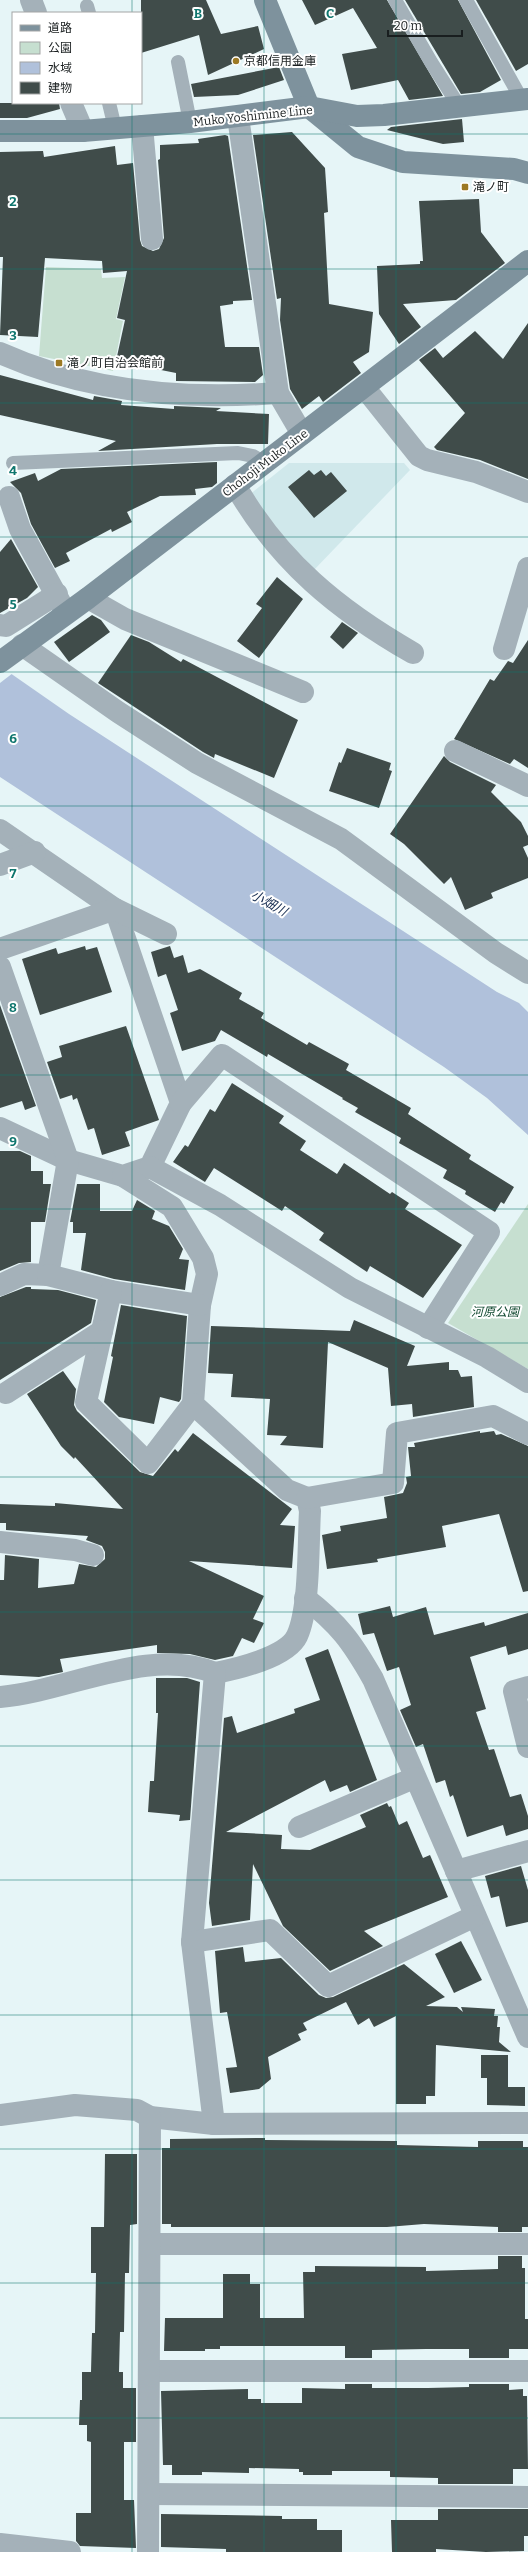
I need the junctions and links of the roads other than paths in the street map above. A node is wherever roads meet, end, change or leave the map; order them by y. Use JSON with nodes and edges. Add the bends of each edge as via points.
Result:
{"nodes":[{"id":1,"x":31,"y":0,"type":"edge"},
{"id":2,"x":395,"y":0,"type":"edge"},
{"id":3,"x":466,"y":0,"type":"edge"},
{"id":4,"x":267,"y":1,"type":"edge"},
{"id":5,"x":36,"y":12,"type":"edge"},
{"id":6,"x":178,"y":62,"type":"dead end"},
{"id":7,"x":525,"y":100,"type":"edge"},
{"id":8,"x":71,"y":104,"type":"edge"},
{"id":9,"x":109,"y":104,"type":"edge"},
{"id":10,"x":460,"y":106,"type":"junction"},
{"id":11,"x":309,"y":107,"type":"junction"},
{"id":12,"x":238,"y":117,"type":"junction"},
{"id":13,"x":190,"y":122,"type":"junction"},
{"id":14,"x":142,"y":126,"type":"junction"},
{"id":15,"x":115,"y":128,"type":"junction"},
{"id":16,"x":0,"y":131,"type":"edge"},
{"id":17,"x":83,"y":131,"type":"junction"},
{"id":18,"x":528,"y":173,"type":"edge"},
{"id":19,"x":152,"y":239,"type":"dead end"},
{"id":20,"x":528,"y":261,"type":"edge"},
{"id":21,"x":0,"y":353,"type":"edge"},
{"id":22,"x":364,"y":387,"type":"junction"},
{"id":23,"x":278,"y":393,"type":"junction"},
{"id":24,"x":302,"y":434,"type":"junction"},
{"id":25,"x":13,"y":463,"type":"dead end"},
{"id":26,"x":265,"y":463,"type":"junction"},
{"id":27,"x":235,"y":485,"type":"junction"},
{"id":28,"x":528,"y":492,"type":"edge"},
{"id":29,"x":9,"y":497,"type":"dead end"},
{"id":30,"x":528,"y":568,"type":"edge"},
{"id":31,"x":88,"y":598,"type":"junction"},
{"id":32,"x":61,"y":604,"type":"junction"},
{"id":33,"x":0,"y":625,"type":"edge"},
{"id":34,"x":22,"y":645,"type":"junction"},
{"id":35,"x":504,"y":649,"type":"dead end"},
{"id":36,"x":413,"y":653,"type":"dead end"},
{"id":37,"x":0,"y":662,"type":"edge"},
{"id":38,"x":303,"y":692,"type":"dead end"},
{"id":39,"x":455,"y":751,"type":"dead end"},
{"id":40,"x":528,"y":786,"type":"edge"},
{"id":41,"x":0,"y":830,"type":"edge"},
{"id":42,"x":35,"y":852,"type":"junction"},
{"id":43,"x":0,"y":865,"type":"edge"},
{"id":44,"x":114,"y":909,"type":"junction"},
{"id":45,"x":166,"y":934,"type":"dead end"},
{"id":46,"x":0,"y":949,"type":"edge"},
{"id":47,"x":0,"y":967,"type":"edge"},
{"id":48,"x":528,"y":973,"type":"edge"},
{"id":49,"x":181,"y":1103,"type":"junction"},
{"id":50,"x":0,"y":1128,"type":"edge"},
{"id":51,"x":68,"y":1160,"type":"junction"},
{"id":52,"x":150,"y":1167,"type":"junction"},
{"id":53,"x":123,"y":1176,"type":"junction"},
{"id":54,"x":48,"y":1275,"type":"junction"},
{"id":55,"x":0,"y":1284,"type":"edge"},
{"id":56,"x":111,"y":1291,"type":"junction"},
{"id":57,"x":200,"y":1305,"type":"junction"},
{"id":58,"x":428,"y":1328,"type":"junction"},
{"id":59,"x":102,"y":1331,"type":"junction"},
{"id":60,"x":528,"y":1382,"type":"edge"},
{"id":61,"x":6,"y":1393,"type":"dead end"},
{"id":62,"x":193,"y":1404,"type":"junction"},
{"id":63,"x":528,"y":1434,"type":"edge"},
{"id":64,"x":307,"y":1498,"type":"junction"},
{"id":65,"x":0,"y":1542,"type":"edge"},
{"id":66,"x":93,"y":1555,"type":"dead end"},
{"id":67,"x":305,"y":1598,"type":"junction"},
{"id":68,"x":215,"y":1673,"type":"junction"},
{"id":69,"x":528,"y":1687,"type":"edge"},
{"id":70,"x":0,"y":1697,"type":"edge"},
{"id":71,"x":528,"y":1747,"type":"edge"},
{"id":72,"x":414,"y":1778,"type":"junction"},
{"id":73,"x":299,"y":1827,"type":"dead end"},
{"id":74,"x":528,"y":1851,"type":"edge"},
{"id":75,"x":456,"y":1871,"type":"junction"},
{"id":76,"x":476,"y":1916,"type":"junction"},
{"id":77,"x":192,"y":1942,"type":"junction"},
{"id":78,"x":520,"y":2001,"type":"edge"},
{"id":79,"x":528,"y":2037,"type":"edge"},
{"id":80,"x":0,"y":2115,"type":"edge"},
{"id":81,"x":150,"y":2117,"type":"junction"},
{"id":82,"x":528,"y":2123,"type":"edge"},
{"id":83,"x":214,"y":2124,"type":"junction"},
{"id":84,"x":150,"y":2244,"type":"junction"},
{"id":85,"x":528,"y":2244,"type":"edge"},
{"id":86,"x":149,"y":2371,"type":"junction"},
{"id":87,"x":528,"y":2371,"type":"edge"},
{"id":88,"x":149,"y":2494,"type":"junction"},
{"id":89,"x":528,"y":2497,"type":"edge"},
{"id":90,"x":0,"y":2544,"type":"edge"},
{"id":91,"x":70,"y":2552,"type":"edge"},
{"id":92,"x":148,"y":2552,"type":"edge"}],
"edges":[{"from":1,"to":5,"type":"street"},
{"from":2,"to":10,"type":"lane"},
{"from":3,"to":7,"type":"lane"},
{"from":4,"to":11,"type":"main road"},
{"from":6,"to":13,"type":"lane"},
{"from":7,"to":10,"type":"main road","name":"Muko Yoshimine Line"},
{"from":8,"to":17,"type":"street"},
{"from":9,"to":15,"type":"lane"},
{"from":10,"to":11,"type":"main road","name":"Muko Yoshimine Line","via":[[357,116]]},
{"from":11,"to":12,"type":"main road","name":"Muko Yoshimine Line"},
{"from":11,"to":18,"type":"main road","via":[[358,147],[403,162],[514,169]]},
{"from":12,"to":13,"type":"main road","name":"Muko Yoshimine Line"},
{"from":12,"to":23,"type":"street"},
{"from":13,"to":14,"type":"main road","name":"Muko Yoshimine Line"},
{"from":14,"to":15,"type":"main road","name":"Muko Yoshimine Line"},
{"from":14,"to":19,"type":"street"},
{"from":15,"to":17,"type":"main road","name":"Muko Yoshimine Line"},
{"from":16,"to":17,"type":"main road","name":"Muko Yoshimine Line"},
{"from":20,"to":22,"type":"main road","name":"Chohoji Muko Line"},
{"from":21,"to":23,"type":"street","via":[[75,380],[145,392],[212,396]]},
{"from":22,"to":24,"type":"main road","name":"Chohoji Muko Line"},
{"from":22,"to":28,"type":"street","via":[[419,456],[476,472]]},
{"from":23,"to":24,"type":"street"},
{"from":24,"to":26,"type":"main road","name":"Chohoji Muko Line"},
{"from":25,"to":26,"type":"lane","via":[[238,453],[253,456]]},
{"from":26,"to":27,"type":"main road","name":"Chohoji Muko Line"},
{"from":27,"to":31,"type":"main road","name":"Chohoji Muko Line"},
{"from":27,"to":36,"type":"street","via":[[269,536],[312,582],[360,621]]},
{"from":29,"to":32,"type":"street","via":[[20,529]]},
{"from":30,"to":35,"type":"street"},
{"from":31,"to":32,"type":"main road","name":"Chohoji Muko Line"},
{"from":31,"to":38,"type":"street","via":[[125,619]]},
{"from":32,"to":33,"type":"street","via":[[6,626]]},
{"from":32,"to":34,"type":"main road","name":"Chohoji Muko Line"},
{"from":34,"to":37,"type":"main road","name":"Chohoji Muko Line"},
{"from":34,"to":48,"type":"street","via":[[196,763],[341,839],[496,953]]},
{"from":39,"to":40,"type":"street"},
{"from":41,"to":42,"type":"street"},
{"from":42,"to":43,"type":"street"},
{"from":42,"to":44,"type":"street"},
{"from":44,"to":45,"type":"street"},
{"from":44,"to":46,"type":"street"},
{"from":44,"to":49,"type":"street"},
{"from":47,"to":51,"type":"street"},
{"from":49,"to":52,"type":"street"},
{"from":49,"to":58,"type":"street","via":[[222,1056],[489,1232]]},
{"from":50,"to":51,"type":"street"},
{"from":51,"to":53,"type":"street"},
{"from":51,"to":54,"type":"street"},
{"from":52,"to":53,"type":"street"},
{"from":52,"to":58,"type":"street","via":[[220,1205],[350,1288]]},
{"from":53,"to":57,"type":"street","via":[[172,1207],[203,1258],[207,1274]]},
{"from":54,"to":55,"type":"street","via":[[24,1274]]},
{"from":54,"to":56,"type":"street"},
{"from":56,"to":57,"type":"street"},
{"from":56,"to":59,"type":"street"},
{"from":57,"to":62,"type":"street"},
{"from":58,"to":60,"type":"street","via":[[487,1357]]},
{"from":59,"to":61,"type":"street"},
{"from":59,"to":62,"type":"street","via":[[86,1402],[148,1463]]},
{"from":62,"to":64,"type":"street","via":[[287,1490]]},
{"from":63,"to":64,"type":"street","via":[[493,1416],[397,1434],[393,1483]]},
{"from":64,"to":67,"type":"street","via":[[310,1511]]},
{"from":65,"to":66,"type":"street","via":[[75,1550]]},
{"from":67,"to":68,"type":"street","via":[[297,1637],[287,1647],[255,1663]]},
{"from":67,"to":72,"type":"street","via":[[329,1616],[352,1642],[373,1679]]},
{"from":68,"to":70,"type":"street","via":[[191,1665],[151,1665]]},
{"from":68,"to":77,"type":"street"},
{"from":69,"to":71,"type":"street","via":[[514,1691]]},
{"from":72,"to":73,"type":"street"},
{"from":72,"to":75,"type":"street"},
{"from":74,"to":75,"type":"street"},
{"from":75,"to":76,"type":"street"},
{"from":76,"to":77,"type":"street","via":[[328,1986],[270,1930]]},
{"from":76,"to":78,"type":"street"},
{"from":77,"to":83,"type":"street"},
{"from":78,"to":79,"type":"street"},
{"from":80,"to":81,"type":"street","via":[[75,2105],[137,2110]]},
{"from":81,"to":83,"type":"street"},
{"from":81,"to":84,"type":"street"},
{"from":82,"to":83,"type":"street"},
{"from":84,"to":85,"type":"street"},
{"from":84,"to":86,"type":"street"},
{"from":86,"to":87,"type":"street"},
{"from":86,"to":88,"type":"street"},
{"from":88,"to":89,"type":"street"},
{"from":88,"to":92,"type":"street"},
{"from":90,"to":91,"type":"street"}]}
